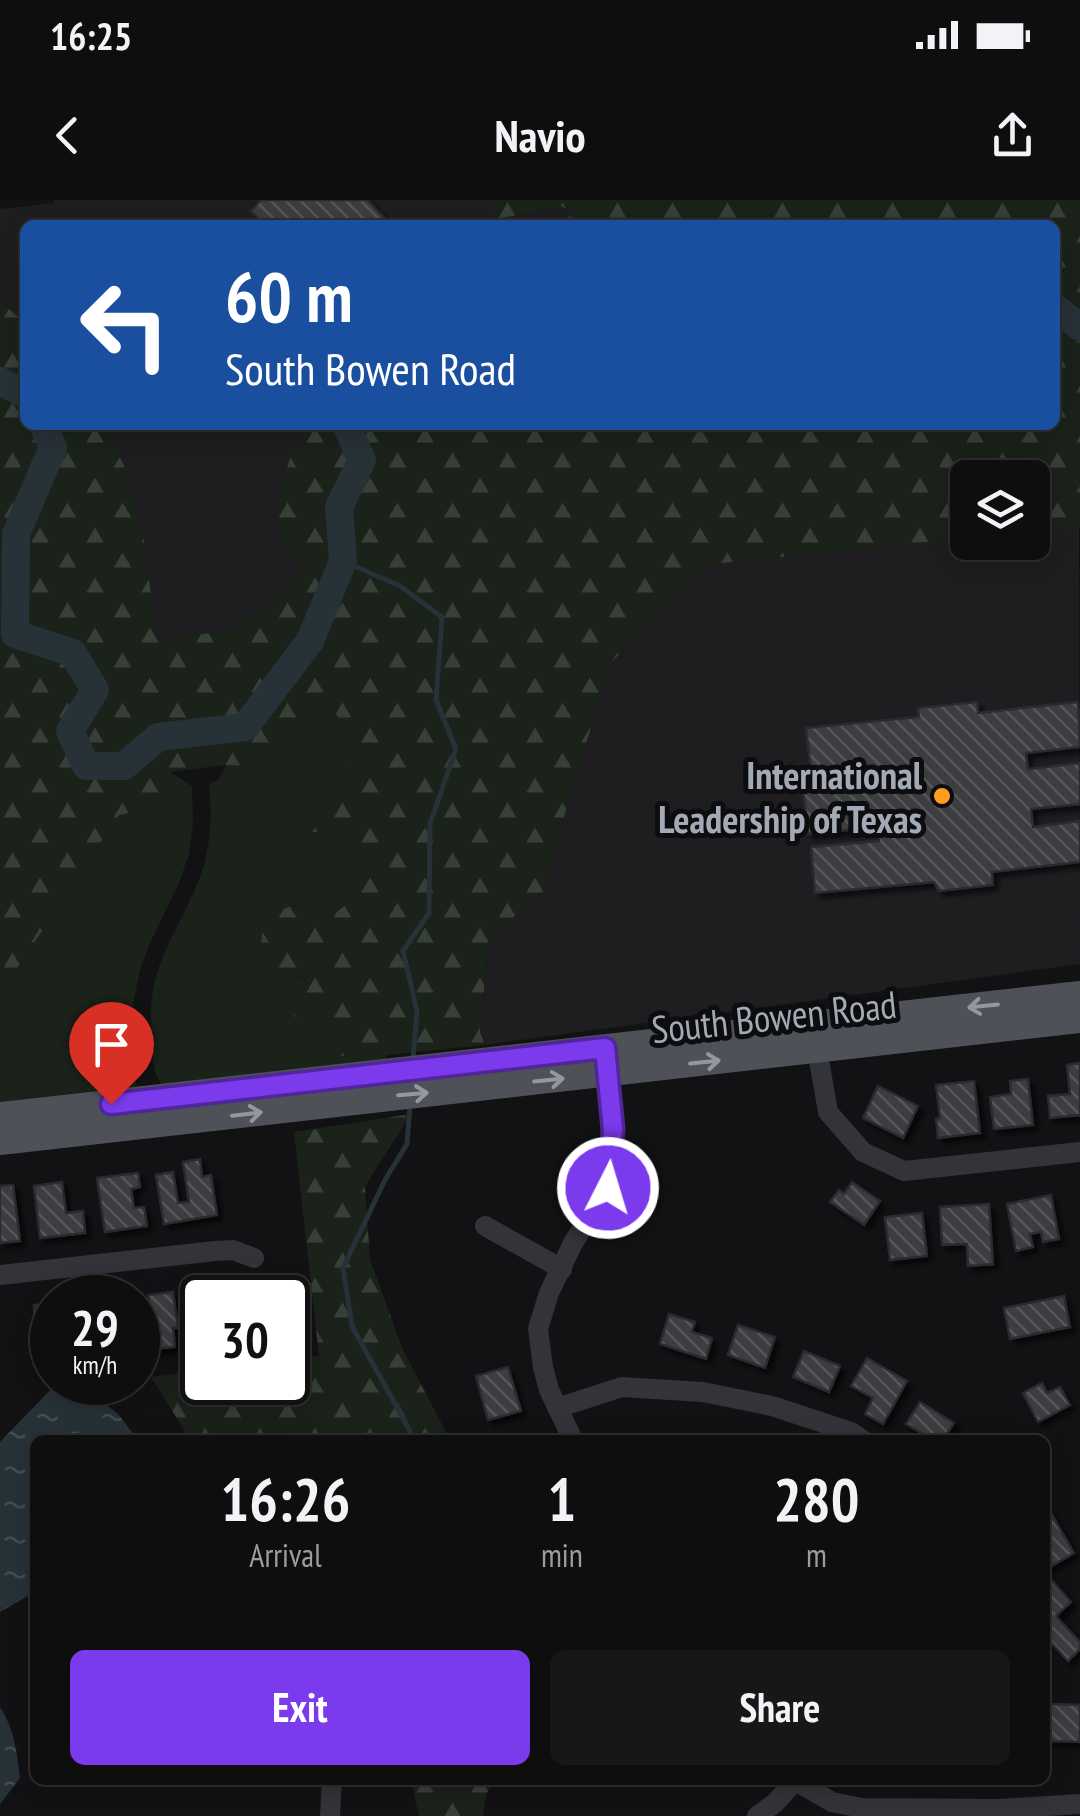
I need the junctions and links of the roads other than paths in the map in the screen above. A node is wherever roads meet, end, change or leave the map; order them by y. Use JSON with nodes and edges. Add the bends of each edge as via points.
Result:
{"nodes":[{"id":1,"x":1080,"y":995,"type":"edge"},
{"id":2,"x":1080,"y":1020,"type":"edge"},
{"id":3,"x":815,"y":1037,"type":"junction"},
{"id":4,"x":606,"y":1061,"type":"junction"},
{"id":5,"x":360,"y":1087,"type":"junction"},
{"id":6,"x":0,"y":1116,"type":"edge"},
{"id":7,"x":0,"y":1141,"type":"edge"},
{"id":8,"x":1080,"y":1152,"type":"edge"},
{"id":9,"x":485,"y":1226,"type":"dead end"},
{"id":10,"x":254,"y":1258,"type":"dead end"},
{"id":11,"x":562,"y":1269,"type":"junction"},
{"id":12,"x":0,"y":1275,"type":"edge"},
{"id":13,"x":557,"y":1408,"type":"junction"},
{"id":14,"x":570,"y":1435,"type":"edge"},
{"id":15,"x":856,"y":1435,"type":"edge"},
{"id":16,"x":332,"y":1785,"type":"edge"},
{"id":17,"x":791,"y":1785,"type":"edge"},
{"id":18,"x":802,"y":1785,"type":"edge"},
{"id":19,"x":1080,"y":1804,"type":"edge"},
{"id":20,"x":330,"y":1816,"type":"edge"},
{"id":21,"x":756,"y":1816,"type":"edge"}],
"edges":[{"from":1,"to":3,"type":"main road","name":"South Bowen Road","one_way":true},
{"from":2,"to":3,"type":"main road","name":"South Bowen Road"},
{"from":3,"to":4,"type":"main road","name":"South Bowen Road"},
{"from":3,"to":8,"type":"street","via":[[828,1112],[863,1152],[904,1170]]},
{"from":4,"to":5,"type":"main road","name":"South Bowen Road"},
{"from":4,"to":11,"type":"street","via":[[613,1129],[608,1188]]},
{"from":5,"to":6,"type":"main road","name":"South Bowen Road"},
{"from":7,"to":5,"type":"main road","name":"South Bowen Road","one_way":true},
{"from":9,"to":11,"type":"street"},
{"from":10,"to":12,"type":"street","via":[[215,1250]]},
{"from":11,"to":13,"type":"street","via":[[538,1329]]},
{"from":13,"to":14,"type":"street"},
{"from":13,"to":15,"type":"street","via":[[622,1387],[703,1392],[772,1406]]},
{"from":16,"to":20,"type":"street"},
{"from":17,"to":21,"type":"street"},
{"from":18,"to":19,"type":"street","via":[[832,1802],[862,1808]]}]}
